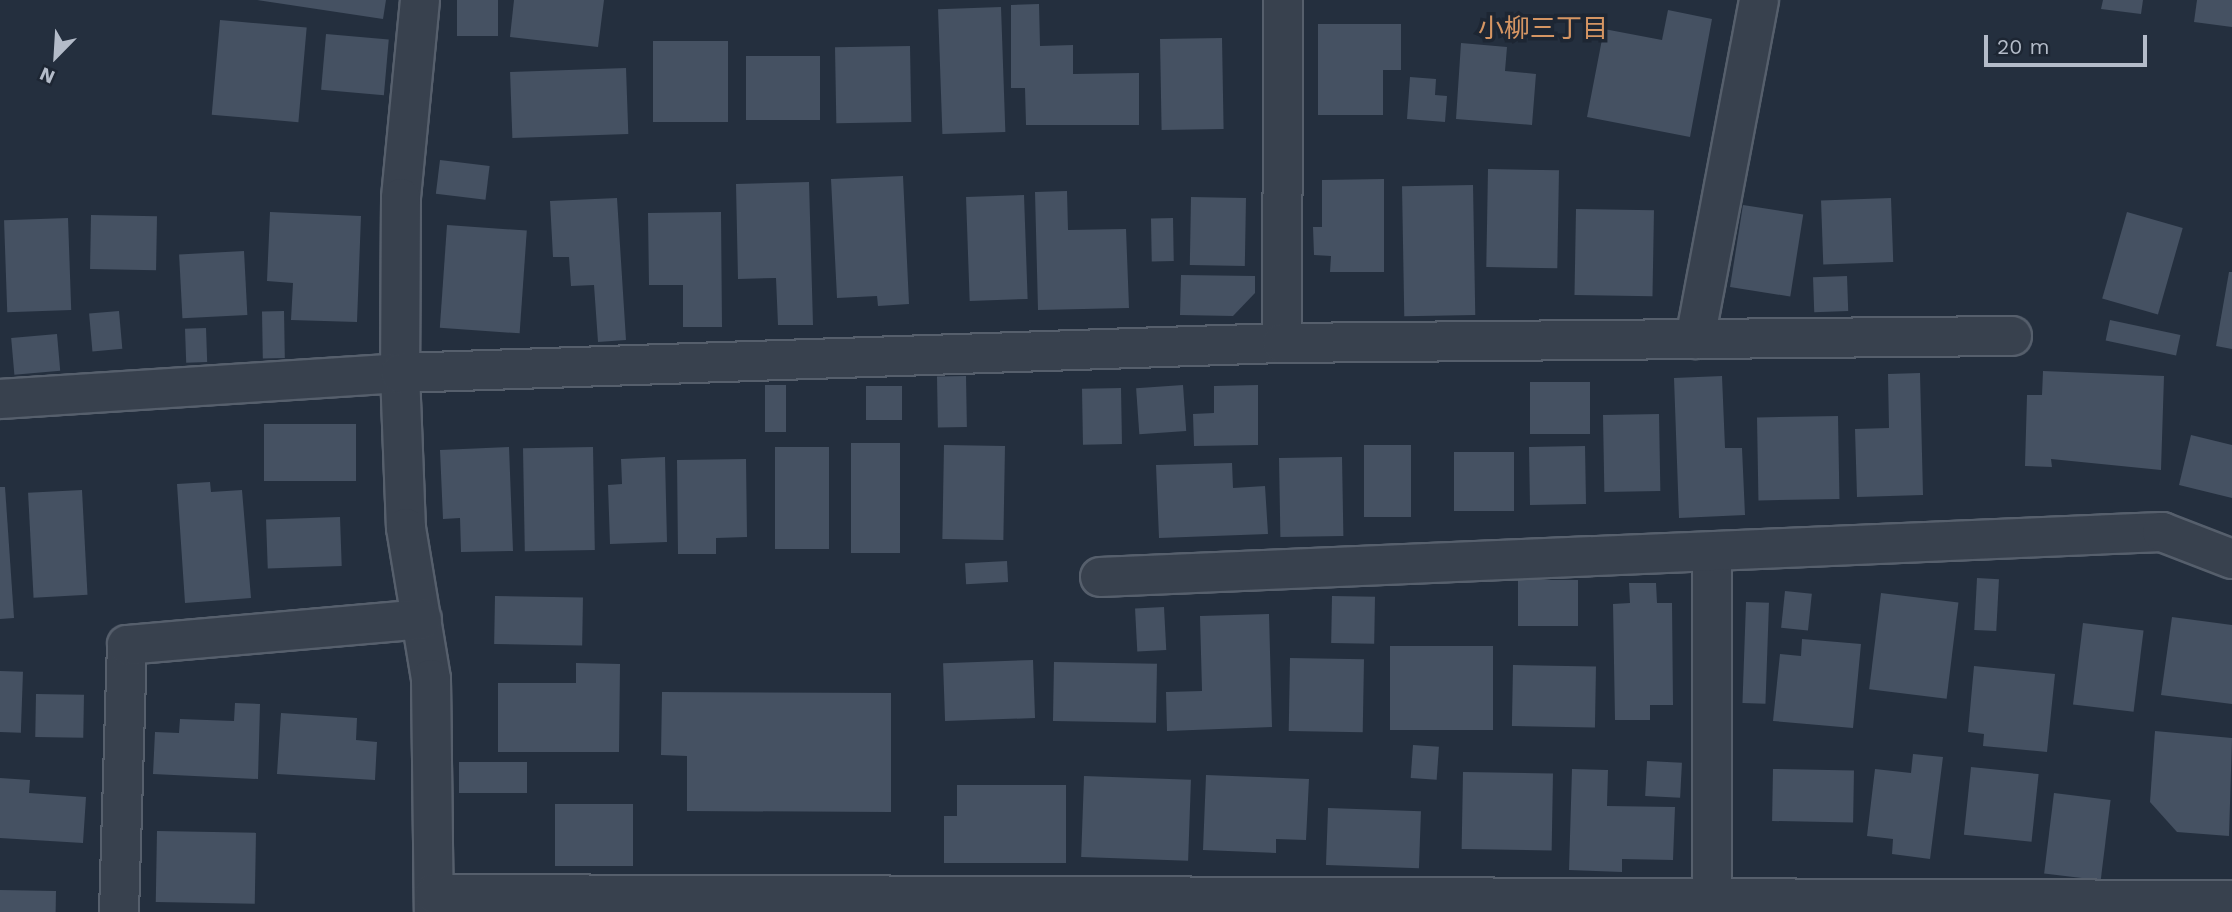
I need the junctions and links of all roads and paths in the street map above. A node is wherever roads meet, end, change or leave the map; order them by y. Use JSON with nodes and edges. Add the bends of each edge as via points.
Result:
{"nodes":[{"id":1,"x":420,"y":0,"type":"edge"},
{"id":2,"x":1283,"y":0,"type":"edge"},
{"id":3,"x":1759,"y":0,"type":"edge"},
{"id":4,"x":2012,"y":335,"type":"dead end"},
{"id":5,"x":1695,"y":339,"type":"junction"},
{"id":6,"x":1282,"y":343,"type":"junction"},
{"id":7,"x":400,"y":373,"type":"junction"},
{"id":8,"x":0,"y":400,"type":"edge"},
{"id":9,"x":1712,"y":554,"type":"junction"},
{"id":10,"x":2232,"y":559,"type":"edge"},
{"id":11,"x":1100,"y":577,"type":"dead end"},
{"id":12,"x":422,"y":619,"type":"junction"},
{"id":13,"x":2232,"y":900,"type":"edge"},
{"id":14,"x":748,"y":902,"type":"edge"},
{"id":15,"x":434,"y":903,"type":"edge"},
{"id":16,"x":1081,"y":903,"type":"edge"},
{"id":17,"x":1394,"y":904,"type":"edge"},
{"id":18,"x":1712,"y":905,"type":"edge"},
{"id":19,"x":2147,"y":908,"type":"edge"},
{"id":20,"x":120,"y":912,"type":"edge"}],
"edges":[{"from":1,"to":7,"type":"street","via":[[401,198]]},
{"from":2,"to":6,"type":"street"},
{"from":3,"to":5,"type":"street"},
{"from":4,"to":5,"type":"street"},
{"from":5,"to":6,"type":"street"},
{"from":6,"to":7,"type":"street"},
{"from":7,"to":8,"type":"street"},
{"from":7,"to":12,"type":"street","via":[[406,528]]},
{"from":9,"to":10,"type":"street","via":[[2162,532]]},
{"from":9,"to":11,"type":"street"},
{"from":9,"to":18,"type":"street"},
{"from":12,"to":15,"type":"street","via":[[431,679]]},
{"from":12,"to":20,"type":"street","via":[[127,645]]},
{"from":13,"to":19,"type":"street"},
{"from":14,"to":15,"type":"street"},
{"from":14,"to":16,"type":"street"},
{"from":16,"to":17,"type":"street"},
{"from":17,"to":18,"type":"street"},
{"from":18,"to":19,"type":"street"}]}
